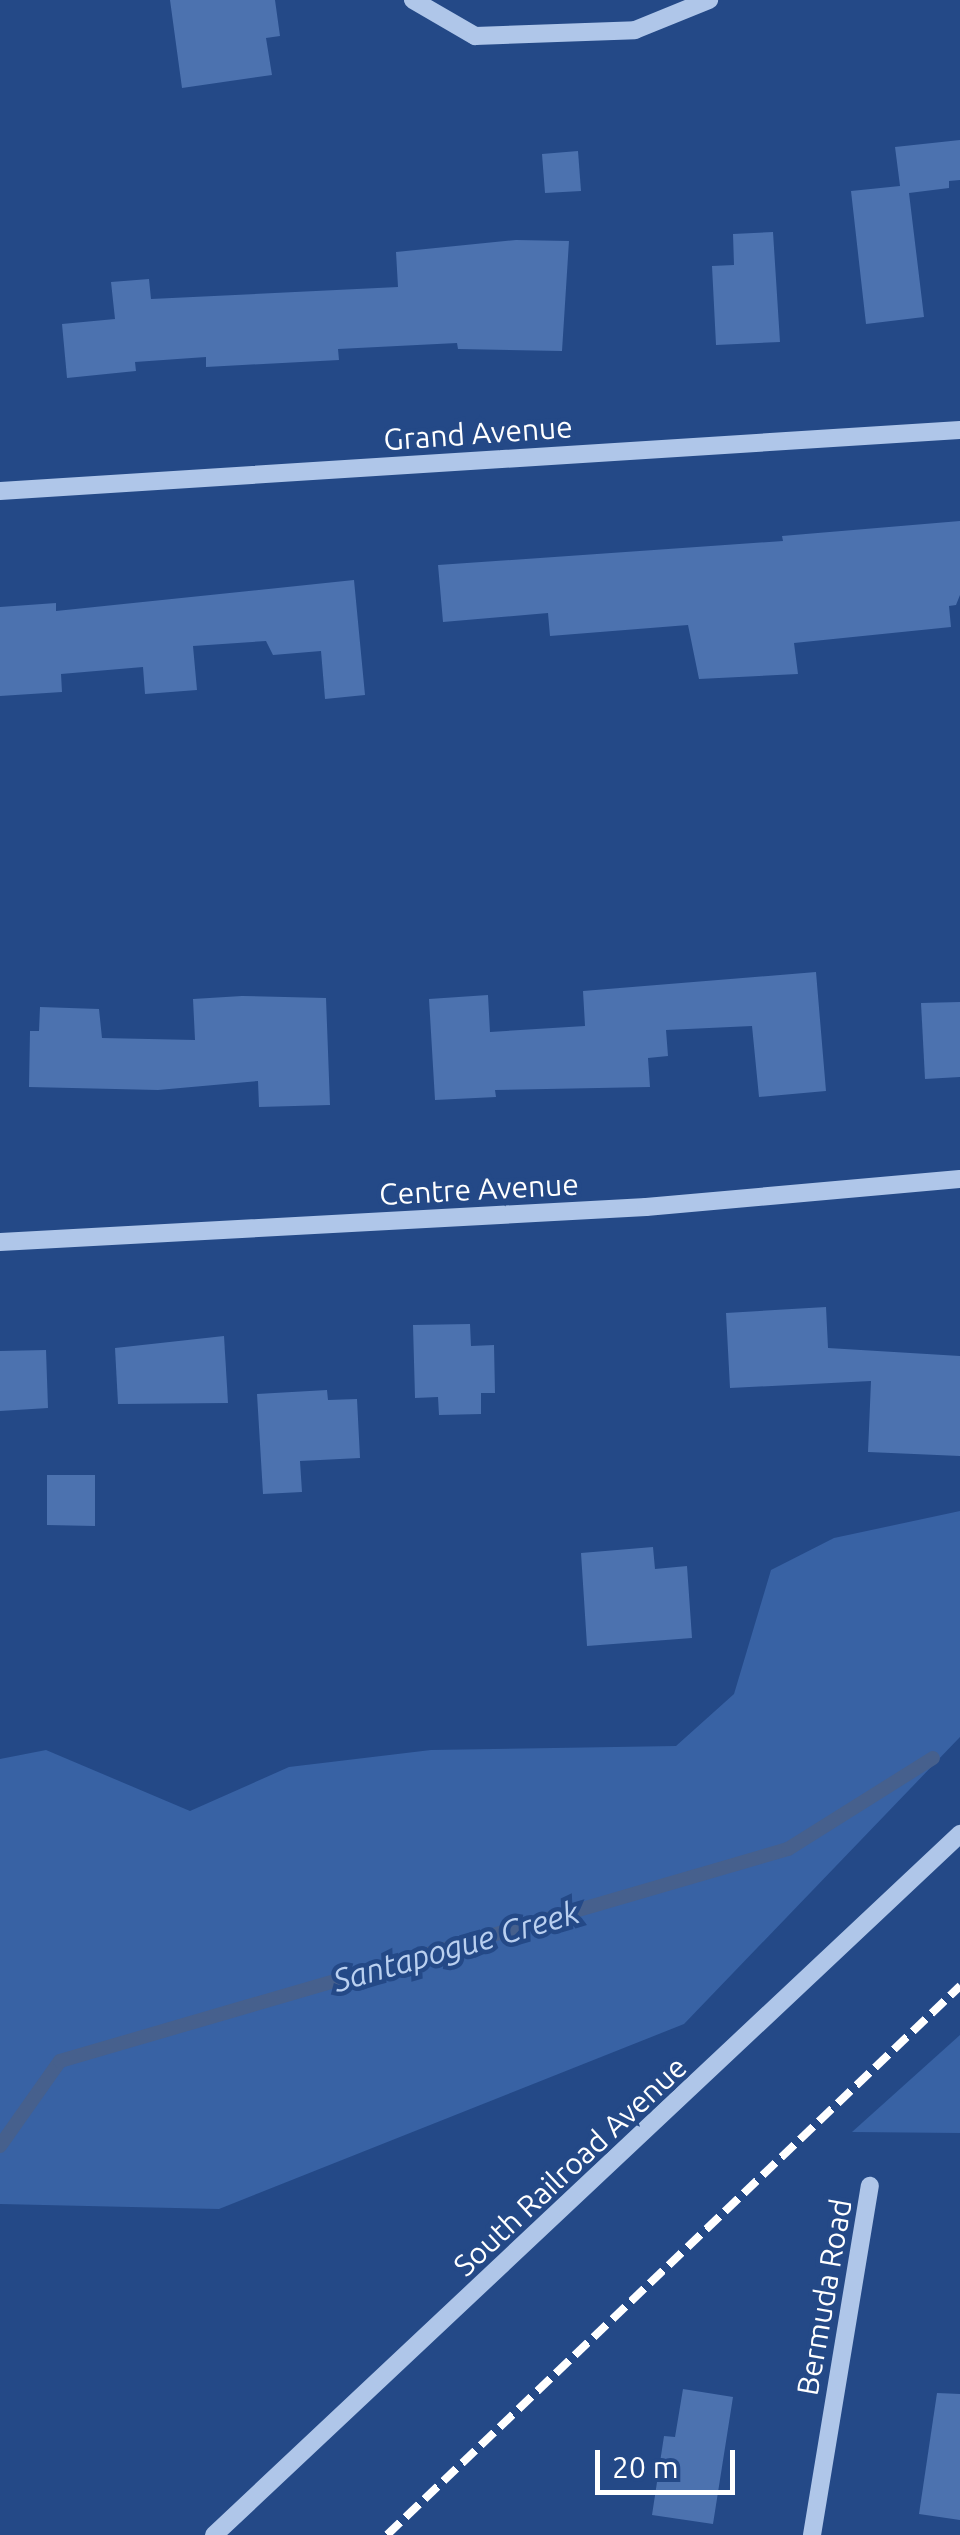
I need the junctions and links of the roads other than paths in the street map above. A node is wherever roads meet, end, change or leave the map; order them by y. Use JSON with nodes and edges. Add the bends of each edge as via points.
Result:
{"nodes":[{"id":1,"x":414,"y":0,"type":"edge"},
{"id":2,"x":710,"y":0,"type":"edge"},
{"id":3,"x":960,"y":430,"type":"edge"},
{"id":4,"x":0,"y":491,"type":"edge"},
{"id":5,"x":960,"y":1178,"type":"edge"},
{"id":6,"x":0,"y":1242,"type":"edge"},
{"id":7,"x":960,"y":1834,"type":"edge"},
{"id":8,"x":870,"y":2186,"type":"dead end"},
{"id":9,"x":214,"y":2535,"type":"edge"},
{"id":10,"x":812,"y":2535,"type":"edge"}],
"edges":[{"from":1,"to":2,"type":"street","via":[[475,36],[635,30]]},
{"from":3,"to":4,"type":"street","name":"Grand Avenue"},
{"from":5,"to":6,"type":"street","name":"Centre Avenue","via":[[646,1208]]},
{"from":7,"to":9,"type":"street","name":"South Railroad Avenue"},
{"from":8,"to":10,"type":"street","name":"Bermuda Road"}]}
